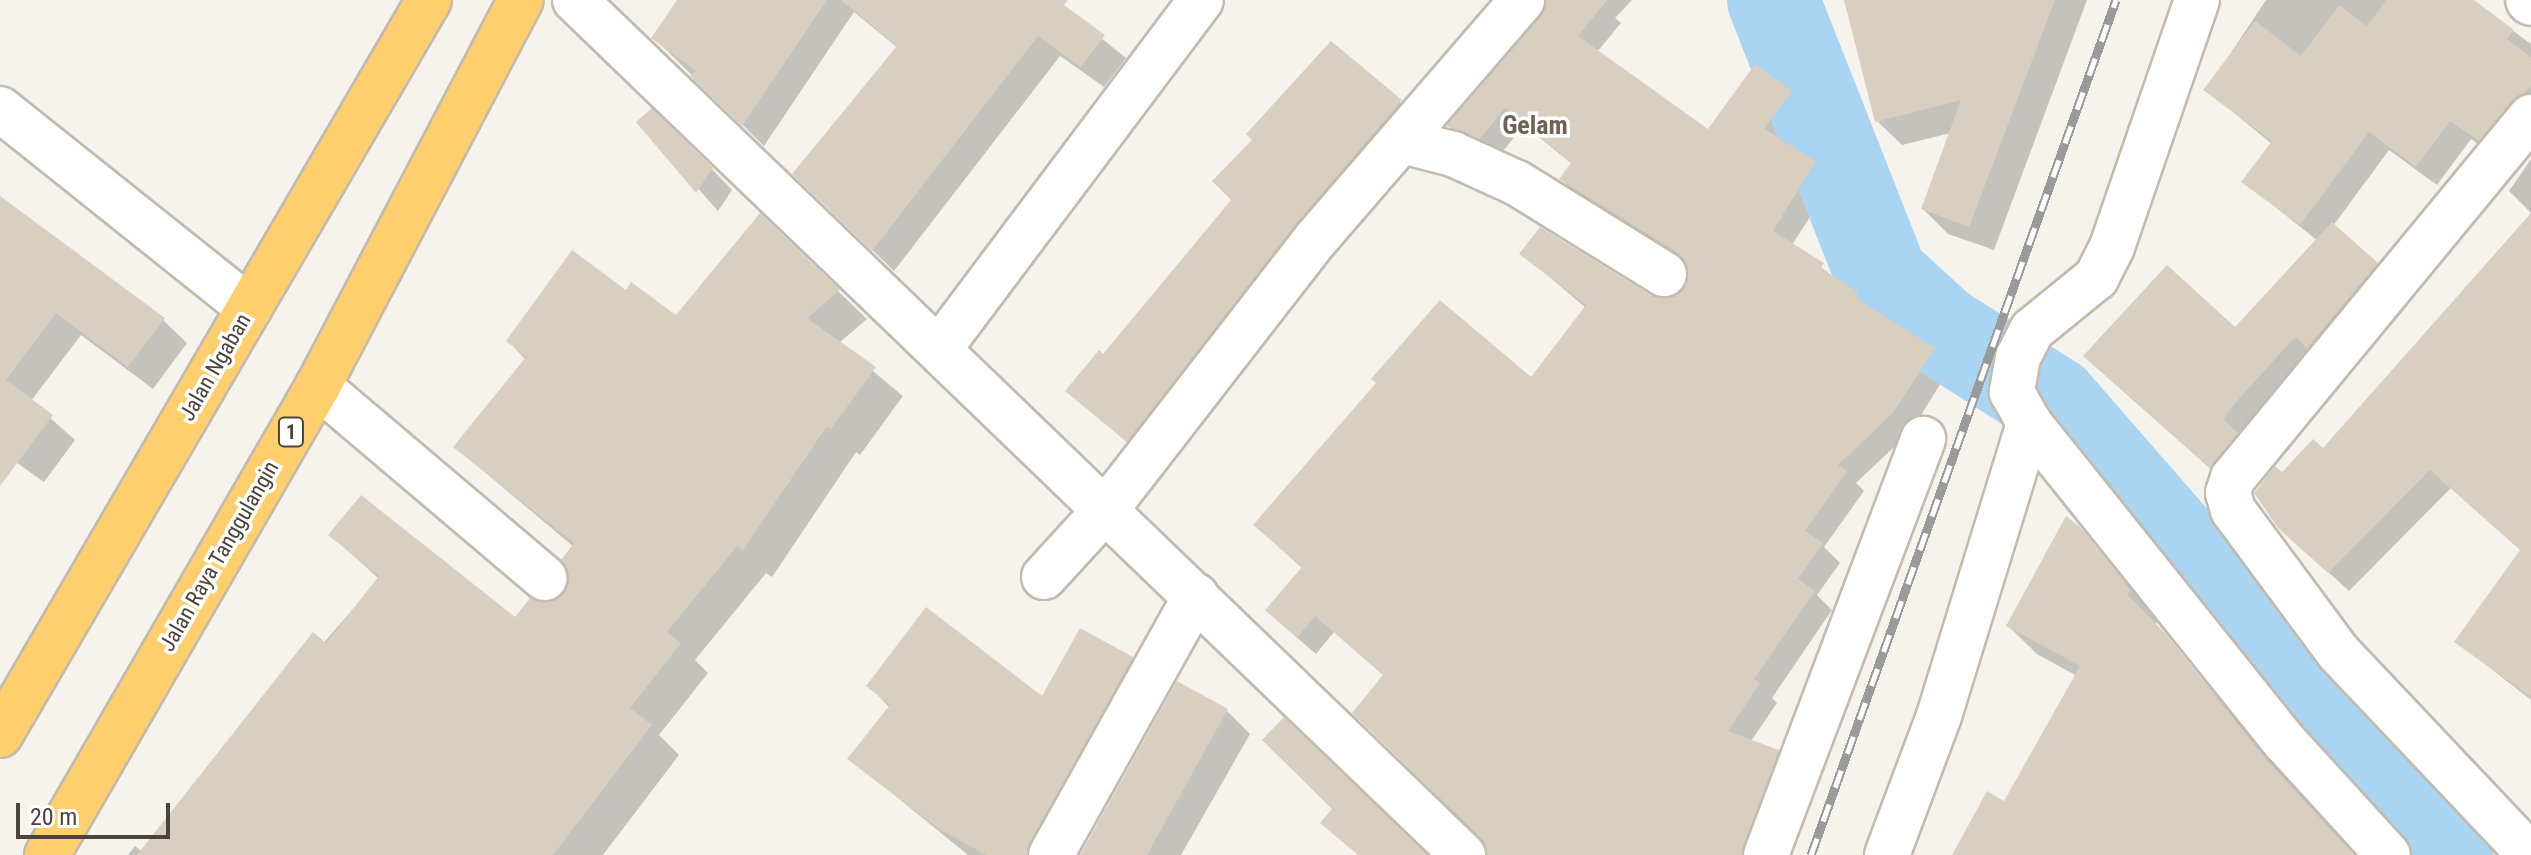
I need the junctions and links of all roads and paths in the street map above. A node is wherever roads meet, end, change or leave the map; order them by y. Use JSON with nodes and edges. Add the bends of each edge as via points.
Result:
{"nodes":[{"id":1,"x":429,"y":0,"type":"edge"},
{"id":2,"x":521,"y":0,"type":"edge"},
{"id":3,"x":575,"y":0,"type":"edge"},
{"id":4,"x":1201,"y":0,"type":"edge"},
{"id":5,"x":1522,"y":0,"type":"edge"},
{"id":6,"x":2197,"y":0,"type":"edge"},
{"id":7,"x":0,"y":109,"type":"edge"},
{"id":8,"x":2531,"y":117,"type":"edge"},
{"id":9,"x":1402,"y":141,"type":"junction"},
{"id":10,"x":1664,"y":274,"type":"dead end"},
{"id":11,"x":249,"y":308,"type":"junction"},
{"id":12,"x":939,"y":349,"type":"junction"},
{"id":13,"x":318,"y":386,"type":"junction"},
{"id":14,"x":2020,"y":391,"type":"junction"},
{"id":15,"x":1923,"y":439,"type":"dead end"},
{"id":16,"x":1107,"y":508,"type":"junction"},
{"id":17,"x":1044,"y":577,"type":"dead end"},
{"id":18,"x":544,"y":578,"type":"dead end"},
{"id":19,"x":1196,"y":596,"type":"junction"},
{"id":20,"x":0,"y":735,"type":"edge"},
{"id":21,"x":47,"y":855,"type":"edge"},
{"id":22,"x":1051,"y":855,"type":"edge"},
{"id":23,"x":1463,"y":855,"type":"edge"},
{"id":24,"x":1766,"y":855,"type":"edge"},
{"id":25,"x":1887,"y":855,"type":"edge"},
{"id":26,"x":2388,"y":855,"type":"edge"},
{"id":27,"x":2530,"y":855,"type":"edge"}],
"edges":[{"from":1,"to":11,"type":"highway","name":"Jalan Ngaban"},
{"from":2,"to":13,"type":"highway","name":"Jalan Raya Tanggulangin","number":"1"},
{"from":3,"to":12,"type":"street"},
{"from":4,"to":12,"type":"street"},
{"from":5,"to":9,"type":"street"},
{"from":6,"to":14,"type":"street","via":[[2112,247],[2096,278],[2032,330]]},
{"from":7,"to":11,"type":"street"},
{"from":8,"to":27,"type":"street","via":[[2233,478],[2228,493],[2233,510],[2338,652]]},
{"from":9,"to":10,"type":"street","via":[[1453,154],[1517,183]]},
{"from":9,"to":16,"type":"street","via":[[1315,240]]},
{"from":11,"to":20,"type":"highway","name":"Jalan Ngaban"},
{"from":12,"to":16,"type":"street"},
{"from":13,"to":18,"type":"street"},
{"from":13,"to":21,"type":"highway","name":"Jalan Raya Tanggulangin","number":"1"},
{"from":14,"to":25,"type":"street","via":[[1939,716]]},
{"from":14,"to":26,"type":"street","via":[[2284,741]]},
{"from":15,"to":24,"type":"street"},
{"from":16,"to":17,"type":"street"},
{"from":16,"to":19,"type":"street"},
{"from":19,"to":22,"type":"street"},
{"from":19,"to":23,"type":"street"}]}
